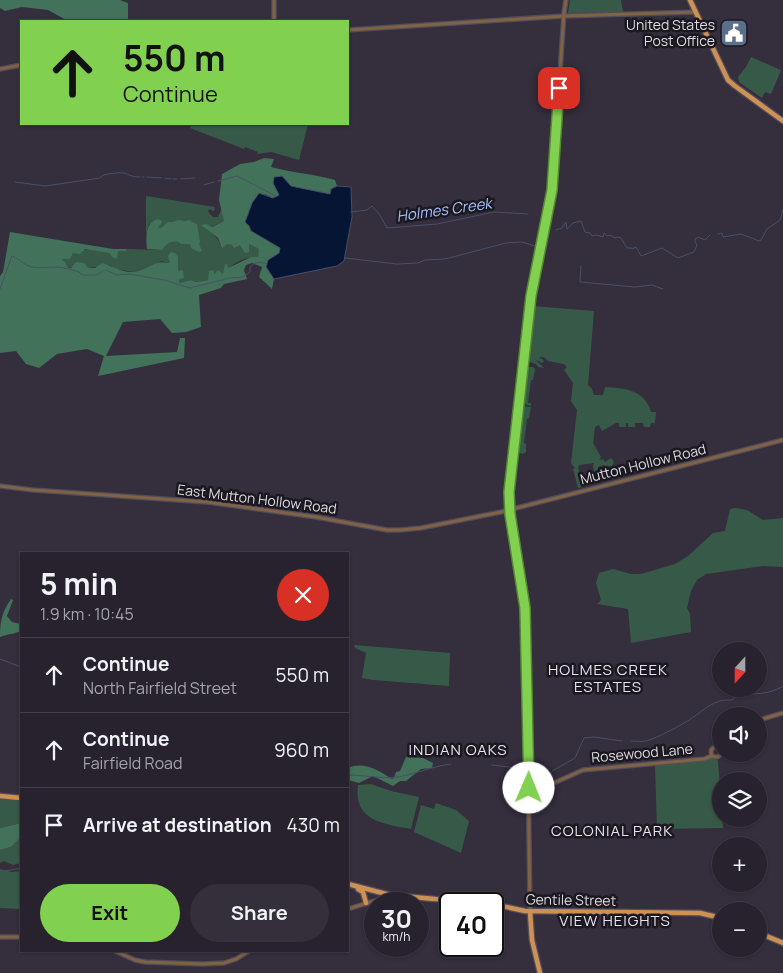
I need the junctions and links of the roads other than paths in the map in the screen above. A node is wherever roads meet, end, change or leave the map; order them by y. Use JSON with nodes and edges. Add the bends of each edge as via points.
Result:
{"nodes":[{"id":1,"x":274,"y":0,"type":"edge"},
{"id":2,"x":566,"y":0,"type":"edge"},
{"id":3,"x":690,"y":0,"type":"edge"},
{"id":4,"x":696,"y":12,"type":"junction"},
{"id":5,"x":564,"y":16,"type":"junction"},
{"id":6,"x":274,"y":20,"type":"edge"},
{"id":7,"x":349,"y":30,"type":"edge"},
{"id":8,"x":20,"y":65,"type":"edge"},
{"id":9,"x":0,"y":70,"type":"edge"},
{"id":10,"x":783,"y":120,"type":"edge"},
{"id":11,"x":783,"y":440,"type":"edge"},
{"id":12,"x":0,"y":486,"type":"edge"},
{"id":13,"x":510,"y":510,"type":"junction"},
{"id":14,"x":783,"y":713,"type":"edge"},
{"id":15,"x":767,"y":718,"type":"edge"},
{"id":16,"x":712,"y":748,"type":"edge"},
{"id":17,"x":710,"y":752,"type":"junction"},
{"id":18,"x":712,"y":756,"type":"joint"},
{"id":19,"x":700,"y":759,"type":"junction"},
{"id":20,"x":529,"y":786,"type":"junction"},
{"id":21,"x":0,"y":796,"type":"edge"},
{"id":22,"x":20,"y":798,"type":"edge"},
{"id":23,"x":349,"y":884,"type":"edge"},
{"id":24,"x":349,"y":884,"type":"edge"},
{"id":25,"x":377,"y":892,"type":"edge"},
{"id":26,"x":364,"y":897,"type":"edge"},
{"id":27,"x":429,"y":898,"type":"edge"},
{"id":28,"x":364,"y":904,"type":"edge"},
{"id":29,"x":349,"y":909,"type":"edge"},
{"id":30,"x":530,"y":912,"type":"junction"},
{"id":31,"x":712,"y":916,"type":"edge"},
{"id":32,"x":767,"y":936,"type":"edge"},
{"id":33,"x":0,"y":937,"type":"edge"},
{"id":34,"x":20,"y":937,"type":"edge"},
{"id":35,"x":783,"y":942,"type":"edge"},
{"id":36,"x":117,"y":952,"type":"edge"},
{"id":37,"x":247,"y":952,"type":"edge"},
{"id":38,"x":540,"y":973,"type":"edge"}],
"edges":[{"from":1,"to":6,"type":"street"},
{"from":2,"to":5,"type":"street"},
{"from":3,"to":4,"type":"main road"},
{"from":4,"to":5,"type":"street"},
{"from":4,"to":10,"type":"main road","via":[[728,80]]},
{"from":5,"to":7,"type":"street"},
{"from":5,"to":13,"type":"street","via":[[552,190],[527,324],[509,484]]},
{"from":8,"to":9,"type":"street"},
{"from":11,"to":13,"type":"street","name":"Mutton Hollow Road"},
{"from":12,"to":13,"type":"street","name":"East Mutton Hollow Road","via":[[207,502],[387,530],[441,524]]},
{"from":13,"to":20,"type":"street","via":[[526,616]]},
{"from":14,"to":15,"type":"street"},
{"from":16,"to":17,"type":"street"},
{"from":17,"to":18,"type":"street"},
{"from":17,"to":19,"type":"street","name":"Rosewood Lane"},
{"from":18,"to":19,"type":"street","name":"Rosewood Lane"},
{"from":19,"to":20,"type":"street","name":"Rosewood Lane","via":[[583,770],[547,786]]},
{"from":20,"to":30,"type":"street"},
{"from":21,"to":22,"type":"main road"},
{"from":23,"to":25,"type":"main road","name":"Gentile Street"},
{"from":24,"to":26,"type":"main road","via":[[362,891]]},
{"from":27,"to":30,"type":"main road","name":"Gentile Street","via":[[474,900]]},
{"from":28,"to":29,"type":"street"},
{"from":30,"to":31,"type":"main road","name":"Gentile Street","via":[[700,913]]},
{"from":30,"to":38,"type":"main road","via":[[533,946]]},
{"from":32,"to":35,"type":"main road"},
{"from":33,"to":34,"type":"street"},
{"from":36,"to":37,"type":"street","via":[[145,962],[210,964],[231,962]]}]}
